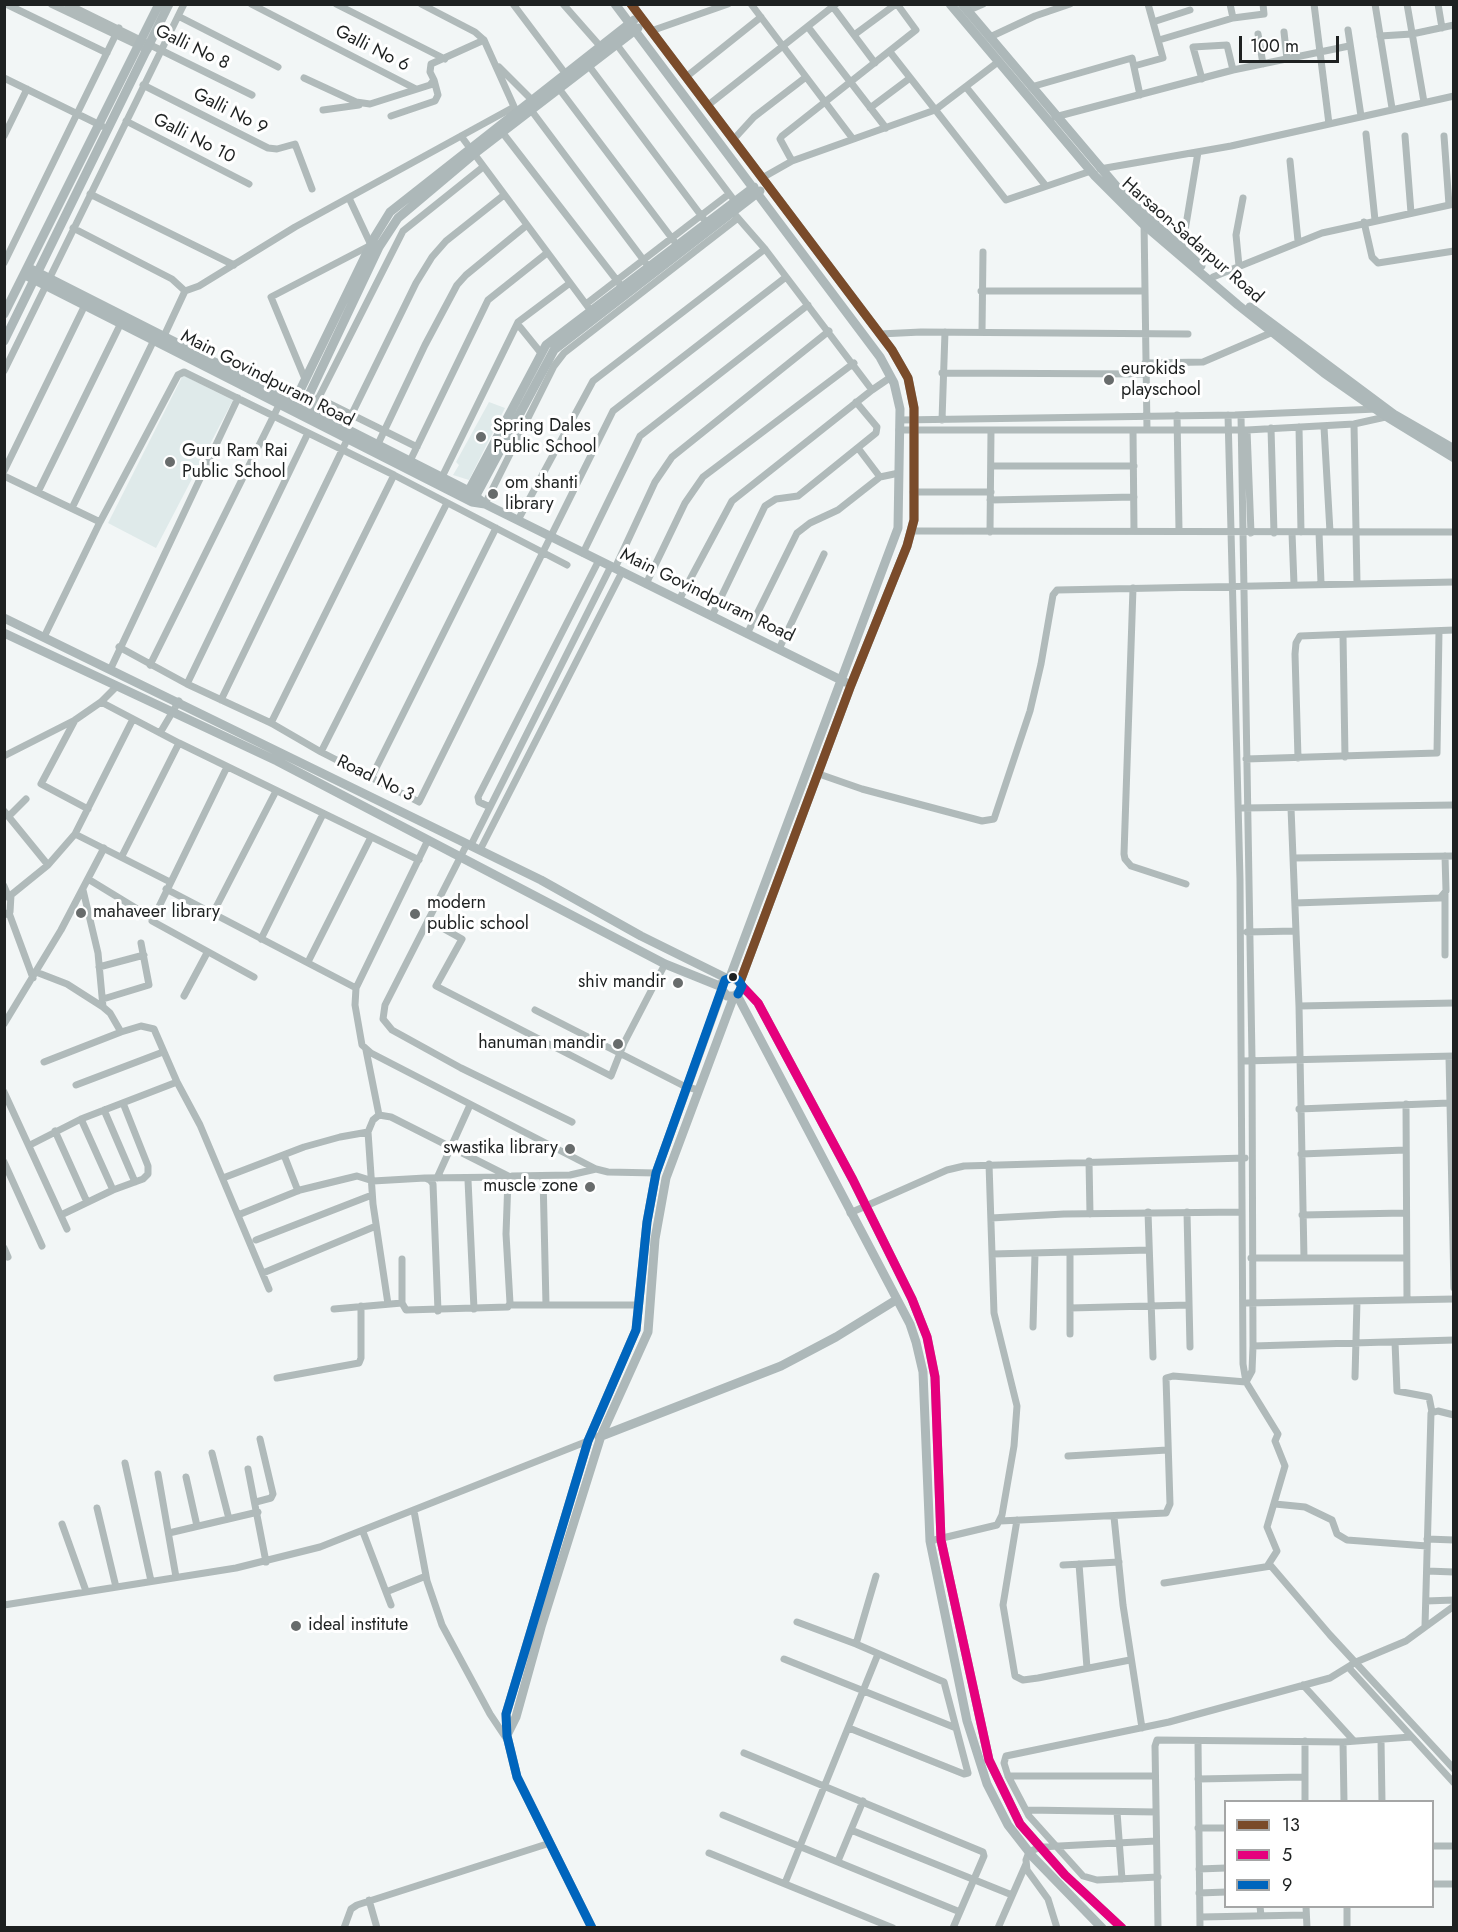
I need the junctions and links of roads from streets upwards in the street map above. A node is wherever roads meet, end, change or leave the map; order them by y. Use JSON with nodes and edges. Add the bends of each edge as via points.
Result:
{"nodes":[{"id":1,"x":6,"y":4,"type":"edge"},
{"id":2,"x":51,"y":4,"type":"edge"},
{"id":3,"x":67,"y":4,"type":"edge"},
{"id":4,"x":159,"y":4,"type":"edge"},
{"id":5,"x":169,"y":4,"type":"edge"},
{"id":6,"x":183,"y":4,"type":"edge"},
{"id":7,"x":251,"y":4,"type":"edge"},
{"id":8,"x":336,"y":4,"type":"edge"},
{"id":9,"x":421,"y":4,"type":"edge"},
{"id":10,"x":513,"y":4,"type":"edge"},
{"id":11,"x":563,"y":4,"type":"edge"},
{"id":12,"x":615,"y":4,"type":"edge"},
{"id":13,"x":631,"y":4,"type":"edge"},
{"id":14,"x":728,"y":4,"type":"edge"},
{"id":15,"x":752,"y":4,"type":"edge"},
{"id":16,"x":896,"y":4,"type":"edge"},
{"id":17,"x":950,"y":4,"type":"edge"},
{"id":18,"x":983,"y":4,"type":"edge"},
{"id":19,"x":1070,"y":4,"type":"edge"},
{"id":20,"x":1148,"y":4,"type":"edge"},
{"id":21,"x":1230,"y":4,"type":"edge"},
{"id":22,"x":1263,"y":4,"type":"edge"},
{"id":23,"x":1314,"y":4,"type":"edge"},
{"id":24,"x":1375,"y":4,"type":"edge"},
{"id":25,"x":1407,"y":4,"type":"edge"},
{"id":26,"x":1438,"y":4,"type":"edge"},
{"id":27,"x":835,"y":6,"type":"edge"},
{"id":28,"x":964,"y":8,"type":"edge"},
{"id":29,"x":1190,"y":10,"type":"dead end"},
{"id":30,"x":178,"y":16,"type":"junction"},
{"id":31,"x":761,"y":17,"type":"junction"},
{"id":32,"x":1233,"y":18,"type":"junction"},
{"id":33,"x":1154,"y":22,"type":"junction"},
{"id":34,"x":645,"y":23,"type":"junction"},
{"id":35,"x":1454,"y":25,"type":"edge"},
{"id":36,"x":633,"y":27,"type":"junction"},
{"id":37,"x":808,"y":27,"type":"junction"},
{"id":38,"x":1442,"y":28,"type":"junction"},
{"id":39,"x":1348,"y":30,"type":"dead end"},
{"id":40,"x":117,"y":32,"type":"junction"},
{"id":41,"x":1284,"y":32,"type":"dead end"},
{"id":42,"x":1258,"y":34,"type":"dead end"},
{"id":43,"x":1412,"y":34,"type":"junction"},
{"id":44,"x":854,"y":35,"type":"junction"},
{"id":45,"x":1380,"y":36,"type":"junction"},
{"id":46,"x":990,"y":37,"type":"junction"},
{"id":47,"x":484,"y":40,"type":"junction"},
{"id":48,"x":1159,"y":40,"type":"junction"},
{"id":49,"x":614,"y":41,"type":"junction"},
{"id":50,"x":145,"y":45,"type":"junction"},
{"id":51,"x":600,"y":46,"type":"junction"},
{"id":52,"x":783,"y":46,"type":"junction"},
{"id":53,"x":1349,"y":46,"type":"junction"},
{"id":54,"x":160,"y":49,"type":"junction"},
{"id":55,"x":107,"y":52,"type":"junction"},
{"id":56,"x":890,"y":52,"type":"junction"},
{"id":57,"x":1319,"y":52,"type":"junction"},
{"id":58,"x":445,"y":58,"type":"junction"},
{"id":59,"x":1287,"y":59,"type":"junction"},
{"id":60,"x":998,"y":62,"type":"junction"},
{"id":61,"x":495,"y":63,"type":"junction"},
{"id":62,"x":876,"y":63,"type":"junction"},
{"id":63,"x":1263,"y":64,"type":"junction"},
{"id":64,"x":589,"y":66,"type":"junction"},
{"id":65,"x":1134,"y":66,"type":"junction"},
{"id":66,"x":278,"y":67,"type":"dead end"},
{"id":67,"x":1233,"y":70,"type":"junction"},
{"id":68,"x":565,"y":73,"type":"junction"},
{"id":69,"x":686,"y":77,"type":"junction"},
{"id":70,"x":806,"y":77,"type":"junction"},
{"id":71,"x":4,"y":78,"type":"edge"},
{"id":72,"x":304,"y":78,"type":"dead end"},
{"id":73,"x":910,"y":78,"type":"junction"},
{"id":74,"x":1202,"y":79,"type":"junction"},
{"id":75,"x":434,"y":80,"type":"junction"},
{"id":76,"x":851,"y":83,"type":"junction"},
{"id":77,"x":142,"y":85,"type":"junction"},
{"id":78,"x":556,"y":85,"type":"junction"},
{"id":79,"x":966,"y":87,"type":"junction"},
{"id":80,"x":1031,"y":87,"type":"junction"},
{"id":81,"x":27,"y":89,"type":"junction"},
{"id":82,"x":416,"y":89,"type":"junction"},
{"id":83,"x":252,"y":94,"type":"dead end"},
{"id":84,"x":1140,"y":95,"type":"junction"},
{"id":85,"x":1454,"y":96,"type":"edge"},
{"id":86,"x":531,"y":99,"type":"junction"},
{"id":87,"x":1424,"y":102,"type":"junction"},
{"id":88,"x":826,"y":103,"type":"junction"},
{"id":89,"x":364,"y":104,"type":"junction"},
{"id":90,"x":707,"y":106,"type":"junction"},
{"id":91,"x":870,"y":108,"type":"junction"},
{"id":92,"x":1392,"y":108,"type":"junction"},
{"id":93,"x":323,"y":110,"type":"dead end"},
{"id":94,"x":531,"y":110,"type":"junction"},
{"id":95,"x":936,"y":110,"type":"junction"},
{"id":96,"x":517,"y":112,"type":"junction"},
{"id":97,"x":78,"y":115,"type":"junction"},
{"id":98,"x":390,"y":116,"type":"dead end"},
{"id":99,"x":1361,"y":116,"type":"junction"},
{"id":100,"x":1055,"y":117,"type":"junction"},
{"id":101,"x":126,"y":121,"type":"junction"},
{"id":102,"x":1329,"y":123,"type":"junction"},
{"id":103,"x":99,"y":125,"type":"junction"},
{"id":104,"x":886,"y":128,"type":"junction"},
{"id":105,"x":109,"y":130,"type":"junction"},
{"id":106,"x":502,"y":132,"type":"junction"},
{"id":107,"x":1366,"y":134,"type":"dead end"},
{"id":108,"x":4,"y":136,"type":"edge"},
{"id":109,"x":461,"y":136,"type":"junction"},
{"id":110,"x":1405,"y":136,"type":"dead end"},
{"id":111,"x":1444,"y":136,"type":"dead end"},
{"id":112,"x":733,"y":140,"type":"junction"},
{"id":113,"x":853,"y":140,"type":"junction"},
{"id":114,"x":472,"y":151,"type":"junction"},
{"id":115,"x":1198,"y":152,"type":"junction"},
{"id":116,"x":792,"y":161,"type":"junction"},
{"id":117,"x":1290,"y":161,"type":"dead end"},
{"id":118,"x":483,"y":167,"type":"junction"},
{"id":119,"x":1096,"y":170,"type":"junction"},
{"id":120,"x":764,"y":182,"type":"junction"},
{"id":121,"x":249,"y":184,"type":"dead end"},
{"id":122,"x":1046,"y":186,"type":"junction"},
{"id":123,"x":312,"y":189,"type":"dead end"},
{"id":124,"x":754,"y":191,"type":"junction"},
{"id":125,"x":90,"y":194,"type":"junction"},
{"id":126,"x":504,"y":195,"type":"junction"},
{"id":127,"x":349,"y":198,"type":"junction"},
{"id":128,"x":1243,"y":198,"type":"dead end"},
{"id":129,"x":1451,"y":205,"type":"edge"},
{"id":130,"x":734,"y":206,"type":"junction"},
{"id":131,"x":1412,"y":213,"type":"junction"},
{"id":132,"x":704,"y":219,"type":"junction"},
{"id":133,"x":1145,"y":220,"type":"junction"},
{"id":134,"x":1375,"y":220,"type":"junction"},
{"id":135,"x":1364,"y":222,"type":"junction"},
{"id":136,"x":527,"y":225,"type":"junction"},
{"id":137,"x":74,"y":228,"type":"junction"},
{"id":138,"x":1298,"y":241,"type":"junction"},
{"id":139,"x":674,"y":242,"type":"junction"},
{"id":140,"x":371,"y":245,"type":"junction"},
{"id":141,"x":765,"y":249,"type":"junction"},
{"id":142,"x":1182,"y":249,"type":"junction"},
{"id":143,"x":1454,"y":251,"type":"edge"},
{"id":144,"x":983,"y":252,"type":"dead end"},
{"id":145,"x":548,"y":253,"type":"junction"},
{"id":146,"x":4,"y":263,"type":"edge"},
{"id":147,"x":646,"y":263,"type":"junction"},
{"id":148,"x":234,"y":265,"type":"junction"},
{"id":149,"x":1239,"y":266,"type":"junction"},
{"id":150,"x":27,"y":271,"type":"junction"},
{"id":151,"x":37,"y":276,"type":"junction"},
{"id":152,"x":786,"y":277,"type":"junction"},
{"id":153,"x":1213,"y":277,"type":"junction"},
{"id":154,"x":49,"y":283,"type":"junction"},
{"id":155,"x":570,"y":283,"type":"junction"},
{"id":156,"x":619,"y":284,"type":"junction"},
{"id":157,"x":185,"y":291,"type":"junction"},
{"id":158,"x":981,"y":291,"type":"junction"},
{"id":159,"x":1144,"y":291,"type":"junction"},
{"id":160,"x":85,"y":305,"type":"junction"},
{"id":161,"x":808,"y":305,"type":"junction"},
{"id":162,"x":588,"y":308,"type":"junction"},
{"id":163,"x":4,"y":314,"type":"edge"},
{"id":164,"x":121,"y":323,"type":"junction"},
{"id":165,"x":520,"y":327,"type":"dead end"},
{"id":166,"x":829,"y":331,"type":"junction"},
{"id":167,"x":945,"y":332,"type":"junction"},
{"id":168,"x":982,"y":332,"type":"junction"},
{"id":169,"x":1273,"y":332,"type":"junction"},
{"id":170,"x":880,"y":334,"type":"junction"},
{"id":171,"x":1145,"y":334,"type":"junction"},
{"id":172,"x":1188,"y":334,"type":"dead end"},
{"id":173,"x":164,"y":336,"type":"junction"},
{"id":174,"x":154,"y":340,"type":"junction"},
{"id":175,"x":4,"y":341,"type":"edge"},
{"id":176,"x":541,"y":353,"type":"junction"},
{"id":177,"x":854,"y":363,"type":"junction"},
{"id":178,"x":1145,"y":363,"type":"junction"},
{"id":179,"x":4,"y":372,"type":"edge"},
{"id":180,"x":942,"y":373,"type":"junction"},
{"id":181,"x":1146,"y":374,"type":"junction"},
{"id":182,"x":891,"y":377,"type":"junction"},
{"id":183,"x":305,"y":379,"type":"junction"},
{"id":184,"x":872,"y":390,"type":"junction"},
{"id":185,"x":238,"y":398,"type":"junction"},
{"id":186,"x":318,"y":398,"type":"junction"},
{"id":187,"x":282,"y":400,"type":"junction"},
{"id":188,"x":856,"y":402,"type":"junction"},
{"id":189,"x":300,"y":408,"type":"junction"},
{"id":190,"x":1376,"y":409,"type":"junction"},
{"id":191,"x":1390,"y":413,"type":"junction"},
{"id":192,"x":351,"y":414,"type":"junction"},
{"id":193,"x":1146,"y":415,"type":"junction"},
{"id":194,"x":1178,"y":415,"type":"junction"},
{"id":195,"x":1228,"y":415,"type":"junction"},
{"id":196,"x":1241,"y":415,"type":"junction"},
{"id":197,"x":274,"y":416,"type":"junction"},
{"id":198,"x":900,"y":420,"type":"junction"},
{"id":199,"x":942,"y":420,"type":"junction"},
{"id":200,"x":1354,"y":424,"type":"junction"},
{"id":201,"x":913,"y":426,"type":"junction"},
{"id":202,"x":1299,"y":427,"type":"junction"},
{"id":203,"x":1324,"y":427,"type":"junction"},
{"id":204,"x":345,"y":428,"type":"junction"},
{"id":205,"x":1178,"y":429,"type":"junction"},
{"id":206,"x":1271,"y":429,"type":"junction"},
{"id":207,"x":384,"y":430,"type":"junction"},
{"id":208,"x":899,"y":430,"type":"junction"},
{"id":209,"x":992,"y":430,"type":"junction"},
{"id":210,"x":1133,"y":430,"type":"junction"},
{"id":211,"x":1147,"y":430,"type":"junction"},
{"id":212,"x":1229,"y":430,"type":"junction"},
{"id":213,"x":1244,"y":430,"type":"junction"},
{"id":214,"x":308,"y":433,"type":"junction"},
{"id":215,"x":348,"y":438,"type":"junction"},
{"id":216,"x":378,"y":444,"type":"junction"},
{"id":217,"x":417,"y":447,"type":"junction"},
{"id":218,"x":858,"y":448,"type":"junction"},
{"id":219,"x":1454,"y":449,"type":"edge"},
{"id":220,"x":342,"y":451,"type":"junction"},
{"id":221,"x":1454,"y":458,"type":"edge"},
{"id":222,"x":410,"y":461,"type":"junction"},
{"id":223,"x":991,"y":466,"type":"junction"},
{"id":224,"x":1134,"y":466,"type":"junction"},
{"id":225,"x":4,"y":471,"type":"edge"},
{"id":226,"x":898,"y":473,"type":"junction"},
{"id":227,"x":4,"y":476,"type":"edge"},
{"id":228,"x":394,"y":476,"type":"junction"},
{"id":229,"x":442,"y":477,"type":"junction"},
{"id":230,"x":880,"y":477,"type":"junction"},
{"id":231,"x":38,"y":492,"type":"junction"},
{"id":232,"x":913,"y":492,"type":"junction"},
{"id":233,"x":990,"y":496,"type":"junction"},
{"id":234,"x":470,"y":497,"type":"junction"},
{"id":235,"x":1134,"y":497,"type":"junction"},
{"id":236,"x":447,"y":503,"type":"junction"},
{"id":237,"x":484,"y":504,"type":"junction"},
{"id":238,"x":72,"y":508,"type":"junction"},
{"id":239,"x":518,"y":520,"type":"junction"},
{"id":240,"x":100,"y":522,"type":"junction"},
{"id":241,"x":496,"y":528,"type":"junction"},
{"id":242,"x":1179,"y":530,"type":"junction"},
{"id":243,"x":912,"y":531,"type":"junction"},
{"id":244,"x":1134,"y":531,"type":"junction"},
{"id":245,"x":1355,"y":531,"type":"junction"},
{"id":246,"x":990,"y":532,"type":"junction"},
{"id":247,"x":1231,"y":532,"type":"junction"},
{"id":248,"x":1241,"y":532,"type":"junction"},
{"id":249,"x":1300,"y":532,"type":"junction"},
{"id":250,"x":1319,"y":532,"type":"junction"},
{"id":251,"x":1330,"y":532,"type":"junction"},
{"id":252,"x":1454,"y":532,"type":"edge"},
{"id":253,"x":1251,"y":533,"type":"junction"},
{"id":254,"x":1274,"y":533,"type":"junction"},
{"id":255,"x":1292,"y":533,"type":"junction"},
{"id":256,"x":551,"y":537,"type":"junction"},
{"id":257,"x":543,"y":552,"type":"junction"},
{"id":258,"x":583,"y":553,"type":"junction"},
{"id":259,"x":824,"y":554,"type":"dead end"},
{"id":260,"x":599,"y":560,"type":"junction"},
{"id":261,"x":567,"y":565,"type":"dead end"},
{"id":262,"x":616,"y":569,"type":"junction"},
{"id":263,"x":1454,"y":582,"type":"edge"},
{"id":264,"x":1322,"y":583,"type":"junction"},
{"id":265,"x":1357,"y":583,"type":"junction"},
{"id":266,"x":646,"y":584,"type":"junction"},
{"id":267,"x":1294,"y":584,"type":"junction"},
{"id":268,"x":1242,"y":585,"type":"junction"},
{"id":269,"x":1230,"y":586,"type":"junction"},
{"id":270,"x":1133,"y":588,"type":"junction"},
{"id":271,"x":679,"y":600,"type":"junction"},
{"id":272,"x":712,"y":616,"type":"junction"},
{"id":273,"x":4,"y":618,"type":"edge"},
{"id":274,"x":1454,"y":630,"type":"edge"},
{"id":275,"x":578,"y":631,"type":"junction"},
{"id":276,"x":1439,"y":631,"type":"junction"},
{"id":277,"x":4,"y":633,"type":"edge"},
{"id":278,"x":747,"y":634,"type":"junction"},
{"id":279,"x":1343,"y":635,"type":"junction"},
{"id":280,"x":589,"y":636,"type":"junction"},
{"id":281,"x":44,"y":637,"type":"junction"},
{"id":282,"x":119,"y":647,"type":"junction"},
{"id":283,"x":779,"y":650,"type":"junction"},
{"id":284,"x":150,"y":665,"type":"junction"},
{"id":285,"x":111,"y":668,"type":"junction"},
{"id":286,"x":542,"y":672,"type":"junction"},
{"id":287,"x":105,"y":679,"type":"junction"},
{"id":288,"x":554,"y":679,"type":"junction"},
{"id":289,"x":840,"y":680,"type":"junction"},
{"id":290,"x":187,"y":684,"type":"junction"},
{"id":291,"x":851,"y":685,"type":"junction"},
{"id":292,"x":117,"y":686,"type":"junction"},
{"id":293,"x":221,"y":700,"type":"junction"},
{"id":294,"x":179,"y":701,"type":"junction"},
{"id":295,"x":102,"y":702,"type":"junction"},
{"id":296,"x":172,"y":712,"type":"junction"},
{"id":297,"x":133,"y":718,"type":"junction"},
{"id":298,"x":75,"y":720,"type":"junction"},
{"id":299,"x":271,"y":723,"type":"junction"},
{"id":300,"x":160,"y":733,"type":"junction"},
{"id":301,"x":179,"y":743,"type":"junction"},
{"id":302,"x":321,"y":752,"type":"junction"},
{"id":303,"x":4,"y":756,"type":"edge"},
{"id":304,"x":1345,"y":757,"type":"junction"},
{"id":305,"x":1298,"y":758,"type":"junction"},
{"id":306,"x":1246,"y":759,"type":"junction"},
{"id":307,"x":227,"y":767,"type":"junction"},
{"id":308,"x":819,"y":774,"type":"junction"},
{"id":309,"x":372,"y":776,"type":"junction"},
{"id":310,"x":276,"y":791,"type":"junction"},
{"id":311,"x":26,"y":799,"type":"dead end"},
{"id":312,"x":1454,"y":805,"type":"edge"},
{"id":313,"x":490,"y":807,"type":"junction"},
{"id":314,"x":1238,"y":807,"type":"junction"},
{"id":315,"x":1248,"y":808,"type":"junction"},
{"id":316,"x":1291,"y":808,"type":"junction"},
{"id":317,"x":88,"y":809,"type":"junction"},
{"id":318,"x":7,"y":814,"type":"edge"},
{"id":319,"x":322,"y":814,"type":"junction"},
{"id":320,"x":412,"y":816,"type":"junction"},
{"id":321,"x":405,"y":828,"type":"junction"},
{"id":322,"x":75,"y":834,"type":"junction"},
{"id":323,"x":371,"y":837,"type":"junction"},
{"id":324,"x":428,"y":840,"type":"junction"},
{"id":325,"x":473,"y":846,"type":"junction"},
{"id":326,"x":104,"y":848,"type":"junction"},
{"id":327,"x":122,"y":856,"type":"junction"},
{"id":328,"x":1445,"y":856,"type":"junction"},
{"id":329,"x":1454,"y":856,"type":"edge"},
{"id":330,"x":461,"y":857,"type":"junction"},
{"id":331,"x":1293,"y":858,"type":"junction"},
{"id":332,"x":419,"y":860,"type":"junction"},
{"id":333,"x":48,"y":865,"type":"junction"},
{"id":334,"x":88,"y":879,"type":"junction"},
{"id":335,"x":170,"y":882,"type":"junction"},
{"id":336,"x":1186,"y":884,"type":"dead end"},
{"id":337,"x":4,"y":886,"type":"edge"},
{"id":338,"x":82,"y":890,"type":"junction"},
{"id":339,"x":166,"y":890,"type":"junction"},
{"id":340,"x":1445,"y":894,"type":"junction"},
{"id":341,"x":9,"y":898,"type":"junction"},
{"id":342,"x":1295,"y":903,"type":"junction"},
{"id":343,"x":7,"y":914,"type":"edge"},
{"id":344,"x":212,"y":915,"type":"junction"},
{"id":345,"x":152,"y":918,"type":"junction"},
{"id":346,"x":429,"y":920,"type":"junction"},
{"id":347,"x":1295,"y":931,"type":"junction"},
{"id":348,"x":1249,"y":932,"type":"junction"},
{"id":349,"x":1240,"y":933,"type":"junction"},
{"id":350,"x":261,"y":939,"type":"junction"},
{"id":351,"x":141,"y":943,"type":"dead end"},
{"id":352,"x":207,"y":953,"type":"junction"},
{"id":353,"x":144,"y":955,"type":"junction"},
{"id":354,"x":1445,"y":955,"type":"dead end"},
{"id":355,"x":308,"y":962,"type":"junction"},
{"id":356,"x":665,"y":964,"type":"junction"},
{"id":357,"x":99,"y":967,"type":"junction"},
{"id":358,"x":34,"y":975,"type":"junction"},
{"id":359,"x":254,"y":977,"type":"dead end"},
{"id":360,"x":725,"y":983,"type":"junction"},
{"id":361,"x":741,"y":984,"type":"junction"},
{"id":362,"x":356,"y":988,"type":"junction"},
{"id":363,"x":184,"y":996,"type":"dead end"},
{"id":364,"x":736,"y":996,"type":"junction"},
{"id":365,"x":103,"y":1003,"type":"junction"},
{"id":366,"x":1454,"y":1003,"type":"edge"},
{"id":367,"x":1299,"y":1006,"type":"junction"},
{"id":368,"x":535,"y":1010,"type":"dead end"},
{"id":369,"x":4,"y":1024,"type":"edge"},
{"id":370,"x":121,"y":1032,"type":"junction"},
{"id":371,"x":366,"y":1049,"type":"junction"},
{"id":372,"x":163,"y":1052,"type":"junction"},
{"id":373,"x":622,"y":1054,"type":"junction"},
{"id":374,"x":1451,"y":1057,"type":"edge"},
{"id":375,"x":1242,"y":1061,"type":"junction"},
{"id":376,"x":1300,"y":1061,"type":"junction"},
{"id":377,"x":44,"y":1062,"type":"dead end"},
{"id":378,"x":1252,"y":1062,"type":"junction"},
{"id":379,"x":177,"y":1082,"type":"junction"},
{"id":380,"x":76,"y":1085,"type":"dead end"},
{"id":381,"x":686,"y":1087,"type":"junction"},
{"id":382,"x":699,"y":1089,"type":"junction"},
{"id":383,"x":4,"y":1092,"type":"edge"},
{"id":384,"x":123,"y":1103,"type":"junction"},
{"id":385,"x":1449,"y":1103,"type":"junction"},
{"id":386,"x":1406,"y":1104,"type":"junction"},
{"id":387,"x":470,"y":1105,"type":"junction"},
{"id":388,"x":1299,"y":1109,"type":"junction"},
{"id":389,"x":104,"y":1110,"type":"junction"},
{"id":390,"x":379,"y":1115,"type":"junction"},
{"id":391,"x":81,"y":1119,"type":"junction"},
{"id":392,"x":572,"y":1122,"type":"dead end"},
{"id":393,"x":55,"y":1131,"type":"junction"},
{"id":394,"x":368,"y":1132,"type":"junction"},
{"id":395,"x":30,"y":1145,"type":"junction"},
{"id":396,"x":449,"y":1147,"type":"junction"},
{"id":397,"x":1452,"y":1148,"type":"edge"},
{"id":398,"x":1405,"y":1150,"type":"junction"},
{"id":399,"x":1301,"y":1154,"type":"junction"},
{"id":400,"x":284,"y":1155,"type":"junction"},
{"id":401,"x":1242,"y":1158,"type":"junction"},
{"id":402,"x":1251,"y":1158,"type":"junction"},
{"id":403,"x":1089,"y":1161,"type":"junction"},
{"id":404,"x":4,"y":1162,"type":"edge"},
{"id":405,"x":989,"y":1164,"type":"junction"},
{"id":406,"x":596,"y":1168,"type":"junction"},
{"id":407,"x":656,"y":1173,"type":"junction"},
{"id":408,"x":543,"y":1176,"type":"junction"},
{"id":409,"x":510,"y":1177,"type":"junction"},
{"id":410,"x":223,"y":1178,"type":"junction"},
{"id":411,"x":425,"y":1178,"type":"junction"},
{"id":412,"x":437,"y":1178,"type":"junction"},
{"id":413,"x":468,"y":1180,"type":"dead end"},
{"id":414,"x":373,"y":1181,"type":"junction"},
{"id":415,"x":135,"y":1182,"type":"junction"},
{"id":416,"x":1452,"y":1189,"type":"edge"},
{"id":417,"x":113,"y":1190,"type":"junction"},
{"id":418,"x":298,"y":1191,"type":"junction"},
{"id":419,"x":372,"y":1195,"type":"junction"},
{"id":420,"x":87,"y":1202,"type":"junction"},
{"id":421,"x":864,"y":1205,"type":"junction"},
{"id":422,"x":1148,"y":1212,"type":"junction"},
{"id":423,"x":1187,"y":1212,"type":"junction"},
{"id":424,"x":1241,"y":1212,"type":"junction"},
{"id":425,"x":850,"y":1213,"type":"junction"},
{"id":426,"x":1405,"y":1213,"type":"junction"},
{"id":427,"x":1090,"y":1214,"type":"junction"},
{"id":428,"x":61,"y":1215,"type":"junction"},
{"id":429,"x":238,"y":1215,"type":"junction"},
{"id":430,"x":1302,"y":1215,"type":"junction"},
{"id":431,"x":991,"y":1218,"type":"junction"},
{"id":432,"x":376,"y":1226,"type":"junction"},
{"id":433,"x":67,"y":1229,"type":"dead end"},
{"id":434,"x":256,"y":1240,"type":"dead end"},
{"id":435,"x":42,"y":1246,"type":"dead end"},
{"id":436,"x":4,"y":1248,"type":"edge"},
{"id":437,"x":1149,"y":1250,"type":"junction"},
{"id":438,"x":1035,"y":1253,"type":"junction"},
{"id":439,"x":1070,"y":1253,"type":"junction"},
{"id":440,"x":992,"y":1254,"type":"junction"},
{"id":441,"x":8,"y":1257,"type":"dead end"},
{"id":442,"x":1251,"y":1258,"type":"junction"},
{"id":443,"x":1304,"y":1258,"type":"junction"},
{"id":444,"x":1405,"y":1258,"type":"junction"},
{"id":445,"x":1453,"y":1258,"type":"edge"},
{"id":446,"x":402,"y":1259,"type":"dead end"},
{"id":447,"x":263,"y":1273,"type":"junction"},
{"id":448,"x":1454,"y":1288,"type":"edge"},
{"id":449,"x":269,"y":1289,"type":"dead end"},
{"id":450,"x":908,"y":1293,"type":"junction"},
{"id":451,"x":1454,"y":1299,"type":"edge"},
{"id":452,"x":896,"y":1300,"type":"junction"},
{"id":453,"x":1407,"y":1300,"type":"junction"},
{"id":454,"x":1357,"y":1301,"type":"junction"},
{"id":455,"x":402,"y":1303,"type":"junction"},
{"id":456,"x":1242,"y":1303,"type":"junction"},
{"id":457,"x":1252,"y":1303,"type":"junction"},
{"id":458,"x":388,"y":1304,"type":"junction"},
{"id":459,"x":509,"y":1305,"type":"junction"},
{"id":460,"x":546,"y":1305,"type":"junction"},
{"id":461,"x":638,"y":1305,"type":"junction"},
{"id":462,"x":1189,"y":1305,"type":"junction"},
{"id":463,"x":361,"y":1306,"type":"junction"},
{"id":464,"x":1150,"y":1306,"type":"junction"},
{"id":465,"x":1070,"y":1308,"type":"junction"},
{"id":466,"x":334,"y":1309,"type":"dead end"},
{"id":467,"x":474,"y":1309,"type":"junction"},
{"id":468,"x":438,"y":1311,"type":"junction"},
{"id":469,"x":1033,"y":1327,"type":"dead end"},
{"id":470,"x":1070,"y":1334,"type":"dead end"},
{"id":471,"x":1454,"y":1340,"type":"edge"},
{"id":472,"x":1357,"y":1342,"type":"junction"},
{"id":473,"x":1395,"y":1342,"type":"junction"},
{"id":474,"x":1253,"y":1346,"type":"junction"},
{"id":475,"x":1190,"y":1347,"type":"dead end"},
{"id":476,"x":1153,"y":1358,"type":"dead end"},
{"id":477,"x":1355,"y":1377,"type":"dead end"},
{"id":478,"x":277,"y":1378,"type":"dead end"},
{"id":479,"x":1246,"y":1382,"type":"junction"},
{"id":480,"x":1432,"y":1412,"type":"junction"},
{"id":481,"x":1454,"y":1415,"type":"edge"},
{"id":482,"x":601,"y":1436,"type":"junction"},
{"id":483,"x":260,"y":1438,"type":"dead end"},
{"id":484,"x":588,"y":1441,"type":"junction"},
{"id":485,"x":1167,"y":1450,"type":"junction"},
{"id":486,"x":212,"y":1453,"type":"dead end"},
{"id":487,"x":1068,"y":1456,"type":"dead end"},
{"id":488,"x":125,"y":1463,"type":"dead end"},
{"id":489,"x":249,"y":1469,"type":"dead end"},
{"id":490,"x":158,"y":1474,"type":"dead end"},
{"id":491,"x":186,"y":1477,"type":"dead end"},
{"id":492,"x":256,"y":1502,"type":"junction"},
{"id":493,"x":1275,"y":1504,"type":"junction"},
{"id":494,"x":97,"y":1508,"type":"dead end"},
{"id":495,"x":414,"y":1511,"type":"junction"},
{"id":496,"x":258,"y":1512,"type":"junction"},
{"id":497,"x":1114,"y":1516,"type":"junction"},
{"id":498,"x":229,"y":1519,"type":"junction"},
{"id":499,"x":1017,"y":1520,"type":"junction"},
{"id":500,"x":1000,"y":1521,"type":"junction"},
{"id":501,"x":62,"y":1524,"type":"dead end"},
{"id":502,"x":198,"y":1526,"type":"junction"},
{"id":503,"x":363,"y":1532,"type":"junction"},
{"id":504,"x":169,"y":1533,"type":"junction"},
{"id":505,"x":941,"y":1539,"type":"junction"},
{"id":506,"x":1454,"y":1540,"type":"edge"},
{"id":507,"x":930,"y":1541,"type":"junction"},
{"id":508,"x":1427,"y":1543,"type":"junction"},
{"id":509,"x":266,"y":1562,"type":"junction"},
{"id":510,"x":1119,"y":1562,"type":"junction"},
{"id":511,"x":1063,"y":1564,"type":"dead end"},
{"id":512,"x":1079,"y":1564,"type":"junction"},
{"id":513,"x":1268,"y":1565,"type":"junction"},
{"id":514,"x":1427,"y":1571,"type":"junction"},
{"id":515,"x":1454,"y":1572,"type":"edge"},
{"id":516,"x":426,"y":1576,"type":"junction"},
{"id":517,"x":876,"y":1576,"type":"dead end"},
{"id":518,"x":176,"y":1577,"type":"junction"},
{"id":519,"x":151,"y":1581,"type":"junction"},
{"id":520,"x":1164,"y":1583,"type":"dead end"},
{"id":521,"x":116,"y":1587,"type":"junction"},
{"id":522,"x":86,"y":1592,"type":"junction"},
{"id":523,"x":386,"y":1592,"type":"junction"},
{"id":524,"x":1454,"y":1600,"type":"edge"},
{"id":525,"x":1426,"y":1601,"type":"junction"},
{"id":526,"x":4,"y":1605,"type":"edge"},
{"id":527,"x":391,"y":1605,"type":"dead end"},
{"id":528,"x":1454,"y":1606,"type":"edge"},
{"id":529,"x":796,"y":1622,"type":"dead end"},
{"id":530,"x":1425,"y":1626,"type":"junction"},
{"id":531,"x":856,"y":1644,"type":"junction"},
{"id":532,"x":878,"y":1654,"type":"junction"},
{"id":533,"x":784,"y":1659,"type":"dead end"},
{"id":534,"x":1130,"y":1660,"type":"junction"},
{"id":535,"x":1356,"y":1662,"type":"junction"},
{"id":536,"x":1087,"y":1668,"type":"junction"},
{"id":537,"x":1349,"y":1668,"type":"junction"},
{"id":538,"x":1303,"y":1685,"type":"junction"},
{"id":539,"x":864,"y":1692,"type":"junction"},
{"id":540,"x":849,"y":1728,"type":"junction"},
{"id":541,"x":956,"y":1728,"type":"junction"},
{"id":542,"x":1142,"y":1728,"type":"junction"},
{"id":543,"x":1411,"y":1737,"type":"junction"},
{"id":544,"x":507,"y":1738,"type":"junction"},
{"id":545,"x":1381,"y":1740,"type":"junction"},
{"id":546,"x":1198,"y":1741,"type":"junction"},
{"id":547,"x":1305,"y":1741,"type":"junction"},
{"id":548,"x":1343,"y":1742,"type":"junction"},
{"id":549,"x":1354,"y":1742,"type":"junction"},
{"id":550,"x":744,"y":1753,"type":"dead end"},
{"id":551,"x":1454,"y":1769,"type":"edge"},
{"id":552,"x":1008,"y":1776,"type":"junction"},
{"id":553,"x":1155,"y":1776,"type":"junction"},
{"id":554,"x":1304,"y":1777,"type":"junction"},
{"id":555,"x":1198,"y":1779,"type":"junction"},
{"id":556,"x":1454,"y":1783,"type":"edge"},
{"id":557,"x":825,"y":1785,"type":"junction"},
{"id":558,"x":863,"y":1800,"type":"junction"},
{"id":559,"x":1305,"y":1800,"type":"edge"},
{"id":560,"x":1344,"y":1800,"type":"edge"},
{"id":561,"x":1382,"y":1800,"type":"edge"},
{"id":562,"x":1026,"y":1810,"type":"junction"},
{"id":563,"x":1117,"y":1812,"type":"junction"},
{"id":564,"x":1156,"y":1812,"type":"junction"},
{"id":565,"x":723,"y":1815,"type":"dead end"},
{"id":566,"x":1198,"y":1828,"type":"junction"},
{"id":567,"x":1224,"y":1828,"type":"edge"},
{"id":568,"x":851,"y":1830,"type":"junction"},
{"id":569,"x":1156,"y":1841,"type":"junction"},
{"id":570,"x":550,"y":1843,"type":"junction"},
{"id":571,"x":1120,"y":1843,"type":"junction"},
{"id":572,"x":1054,"y":1846,"type":"junction"},
{"id":573,"x":1434,"y":1846,"type":"edge"},
{"id":574,"x":1454,"y":1846,"type":"edge"},
{"id":575,"x":799,"y":1847,"type":"junction"},
{"id":576,"x":1040,"y":1847,"type":"junction"},
{"id":577,"x":1029,"y":1852,"type":"junction"},
{"id":578,"x":709,"y":1853,"type":"dead end"},
{"id":579,"x":838,"y":1861,"type":"junction"},
{"id":580,"x":1026,"y":1864,"type":"junction"},
{"id":581,"x":1224,"y":1868,"type":"edge"},
{"id":582,"x":1198,"y":1869,"type":"junction"},
{"id":583,"x":1158,"y":1877,"type":"junction"},
{"id":584,"x":973,"y":1879,"type":"junction"},
{"id":585,"x":1122,"y":1879,"type":"junction"},
{"id":586,"x":785,"y":1883,"type":"junction"},
{"id":587,"x":1434,"y":1884,"type":"edge"},
{"id":588,"x":1454,"y":1884,"type":"edge"},
{"id":589,"x":1224,"y":1892,"type":"edge"},
{"id":590,"x":1199,"y":1893,"type":"junction"},
{"id":591,"x":1012,"y":1895,"type":"junction"},
{"id":592,"x":369,"y":1900,"type":"junction"},
{"id":593,"x":1260,"y":1908,"type":"edge"},
{"id":594,"x":1306,"y":1908,"type":"edge"},
{"id":595,"x":1347,"y":1908,"type":"edge"},
{"id":596,"x":960,"y":1912,"type":"junction"},
{"id":597,"x":1306,"y":1915,"type":"junction"},
{"id":598,"x":1261,"y":1916,"type":"junction"},
{"id":599,"x":1200,"y":1917,"type":"junction"},
{"id":600,"x":344,"y":1928,"type":"edge"},
{"id":601,"x":377,"y":1928,"type":"edge"},
{"id":602,"x":592,"y":1928,"type":"edge"},
{"id":603,"x":893,"y":1928,"type":"edge"},
{"id":604,"x":953,"y":1928,"type":"edge"},
{"id":605,"x":998,"y":1928,"type":"edge"},
{"id":606,"x":1057,"y":1928,"type":"edge"},
{"id":607,"x":1102,"y":1928,"type":"edge"},
{"id":608,"x":1122,"y":1928,"type":"edge"},
{"id":609,"x":1158,"y":1928,"type":"edge"},
{"id":610,"x":1200,"y":1928,"type":"edge"},
{"id":611,"x":1306,"y":1928,"type":"edge"},
{"id":612,"x":1347,"y":1928,"type":"edge"}],
"edges":[{"from":1,"to":55,"type":"street"},
{"from":2,"to":40,"type":"street"},
{"from":3,"to":40,"type":"street"},
{"from":4,"to":50,"type":"street"},
{"from":5,"to":50,"type":"street"},
{"from":6,"to":30,"type":"street"},
{"from":7,"to":82,"type":"street","name":"Galli No 6"},
{"from":8,"to":58,"type":"street"},
{"from":9,"to":47,"type":"street"},
{"from":10,"to":68,"type":"street"},
{"from":11,"to":51,"type":"street"},
{"from":12,"to":36,"type":"street"},
{"from":13,"to":34,"type":"street"},
{"from":14,"to":34,"type":"street"},
{"from":15,"to":31,"type":"street"},
{"from":16,"to":44,"type":"street"},
{"from":16,"to":56,"type":"street","via":[[916,29]]},
{"from":17,"to":60,"type":"street","name":"Harsaon-Sadarpur Road"},
{"from":18,"to":28,"type":"street"},
{"from":19,"to":46,"type":"street","via":[[1035,15]]},
{"from":20,"to":33,"type":"street"},
{"from":21,"to":32,"type":"street"},
{"from":22,"to":32,"type":"street","via":[[1264,14]]},
{"from":23,"to":57,"type":"street"},
{"from":24,"to":45,"type":"street"},
{"from":25,"to":43,"type":"street"},
{"from":26,"to":38,"type":"street"},
{"from":27,"to":37,"type":"street"},
{"from":27,"to":44,"type":"street"},
{"from":28,"to":46,"type":"street","name":"Harsaon-Sadarpur Road"},
{"from":29,"to":33,"type":"street"},
{"from":30,"to":54,"type":"street"},
{"from":30,"to":66,"type":"street"},
{"from":31,"to":52,"type":"street"},
{"from":31,"to":69,"type":"street"},
{"from":32,"to":48,"type":"street"},
{"from":33,"to":48,"type":"street"},
{"from":34,"to":36,"type":"street"},
{"from":34,"to":69,"type":"street"},
{"from":35,"to":38,"type":"street"},
{"from":36,"to":49,"type":"street"},
{"from":36,"to":124,"type":"street"},
{"from":37,"to":52,"type":"street"},
{"from":37,"to":76,"type":"street"},
{"from":38,"to":43,"type":"street"},
{"from":39,"to":53,"type":"street"},
{"from":40,"to":50,"type":"street","name":"Galli No 8"},
{"from":40,"to":55,"type":"street"},
{"from":41,"to":59,"type":"street"},
{"from":42,"to":63,"type":"street"},
{"from":43,"to":45,"type":"street"},
{"from":43,"to":87,"type":"street"},
{"from":44,"to":62,"type":"street"},
{"from":45,"to":92,"type":"street"},
{"from":46,"to":80,"type":"street","name":"Harsaon-Sadarpur Road"},
{"from":47,"to":58,"type":"street"},
{"from":47,"to":61,"type":"street"},
{"from":48,"to":65,"type":"street","via":[[1163,58]]},
{"from":49,"to":51,"type":"street"},
{"from":49,"to":64,"type":"street"},
{"from":49,"to":130,"type":"street"},
{"from":50,"to":54,"type":"street","name":"Galli No 8"},
{"from":50,"to":103,"type":"street"},
{"from":50,"to":105,"type":"street"},
{"from":51,"to":68,"type":"street"},
{"from":52,"to":70,"type":"street"},
{"from":52,"to":90,"type":"street"},
{"from":53,"to":57,"type":"street"},
{"from":53,"to":99,"type":"street"},
{"from":54,"to":77,"type":"street"},
{"from":54,"to":83,"type":"street","name":"Galli No 8"},
{"from":55,"to":97,"type":"street"},
{"from":56,"to":62,"type":"street"},
{"from":56,"to":73,"type":"street"},
{"from":57,"to":59,"type":"street"},
{"from":57,"to":102,"type":"street"},
{"from":58,"to":75,"type":"street","via":[[430,67]]},
{"from":59,"to":63,"type":"street"},
{"from":60,"to":79,"type":"street"},
{"from":60,"to":119,"type":"street","name":"Harsaon-Sadarpur Road"},
{"from":61,"to":86,"type":"street"},
{"from":61,"to":96,"type":"street"},
{"from":62,"to":76,"type":"street"},
{"from":63,"to":67,"type":"street"},
{"from":64,"to":78,"type":"street"},
{"from":64,"to":132,"type":"street"},
{"from":65,"to":80,"type":"street","via":[[1132,58]]},
{"from":65,"to":84,"type":"street"},
{"from":67,"to":74,"type":"street"},
{"from":67,"to":74,"type":"street","via":[[1227,45],[1193,47]]},
{"from":68,"to":78,"type":"street"},
{"from":69,"to":90,"type":"street"},
{"from":70,"to":88,"type":"street"},
{"from":70,"to":112,"type":"street","via":[[754,117]]},
{"from":71,"to":81,"type":"street"},
{"from":72,"to":89,"type":"street"},
{"from":73,"to":91,"type":"street"},
{"from":73,"to":95,"type":"street"},
{"from":74,"to":84,"type":"street"},
{"from":75,"to":82,"type":"street"},
{"from":75,"to":98,"type":"street","via":[[438,95],[435,101]]},
{"from":76,"to":88,"type":"street"},
{"from":76,"to":91,"type":"street"},
{"from":77,"to":101,"type":"street"},
{"from":77,"to":123,"type":"street","name":"Galli No 9","via":[[268,147],[295,144]]},
{"from":78,"to":86,"type":"street"},
{"from":78,"to":94,"type":"street"},
{"from":78,"to":139,"type":"street"},
{"from":79,"to":95,"type":"street"},
{"from":79,"to":122,"type":"street"},
{"from":80,"to":100,"type":"street","name":"Harsaon-Sadarpur Road"},
{"from":81,"to":97,"type":"street"},
{"from":81,"to":108,"type":"street"},
{"from":82,"to":89,"type":"street"},
{"from":84,"to":100,"type":"street"},
{"from":85,"to":87,"type":"street"},
{"from":86,"to":96,"type":"street"},
{"from":87,"to":92,"type":"street"},
{"from":88,"to":113,"type":"street"},
{"from":88,"to":116,"type":"street","via":[[781,138]]},
{"from":89,"to":93,"type":"street"},
{"from":90,"to":112,"type":"street"},
{"from":91,"to":104,"type":"street"},
{"from":92,"to":99,"type":"street"},
{"from":94,"to":96,"type":"street"},
{"from":94,"to":147,"type":"street"},
{"from":95,"to":104,"type":"street"},
{"from":95,"to":122,"type":"street","via":[[1005,199]]},
{"from":96,"to":106,"type":"street"},
{"from":96,"to":109,"type":"street"},
{"from":96,"to":114,"type":"street"},
{"from":97,"to":103,"type":"street"},
{"from":97,"to":146,"type":"street"},
{"from":99,"to":102,"type":"street"},
{"from":100,"to":119,"type":"street","name":"Harsaon-Sadarpur Road"},
{"from":101,"to":121,"type":"street","name":"Galli No 10"},
{"from":101,"to":125,"type":"street"},
{"from":102,"to":115,"type":"street"},
{"from":103,"to":105,"type":"street"},
{"from":103,"to":150,"type":"street"},
{"from":104,"to":113,"type":"street"},
{"from":105,"to":151,"type":"street"},
{"from":106,"to":114,"type":"street"},
{"from":106,"to":156,"type":"street"},
{"from":107,"to":134,"type":"street"},
{"from":109,"to":114,"type":"street"},
{"from":109,"to":127,"type":"street"},
{"from":110,"to":131,"type":"street"},
{"from":111,"to":129,"type":"street"},
{"from":112,"to":120,"type":"street"},
{"from":113,"to":116,"type":"street"},
{"from":114,"to":118,"type":"street"},
{"from":114,"to":140,"type":"street","via":[[394,208]]},
{"from":114,"to":189,"type":"street","via":[[391,228]]},
{"from":115,"to":119,"type":"street"},
{"from":115,"to":142,"type":"street"},
{"from":116,"to":120,"type":"street"},
{"from":117,"to":138,"type":"street"},
{"from":118,"to":126,"type":"street"},
{"from":118,"to":186,"type":"street","via":[[403,231]]},
{"from":119,"to":122,"type":"street"},
{"from":119,"to":133,"type":"street","name":"Harsaon-Sadarpur Road"},
{"from":120,"to":124,"type":"street"},
{"from":120,"to":170,"type":"street"},
{"from":124,"to":130,"type":"street"},
{"from":124,"to":182,"type":"street","via":[[880,357]]},
{"from":125,"to":137,"type":"street"},
{"from":125,"to":148,"type":"street"},
{"from":126,"to":136,"type":"street"},
{"from":126,"to":192,"type":"street","via":[[436,250]]},
{"from":127,"to":140,"type":"street"},
{"from":127,"to":148,"type":"street"},
{"from":128,"to":149,"type":"street","via":[[1236,235]]},
{"from":129,"to":131,"type":"street"},
{"from":130,"to":132,"type":"street"},
{"from":130,"to":141,"type":"street"},
{"from":130,"to":234,"type":"street","via":[[554,350]]},
{"from":130,"to":237,"type":"street","via":[[564,353]]},
{"from":131,"to":134,"type":"street"},
{"from":132,"to":139,"type":"street"},
{"from":133,"to":142,"type":"street","name":"Harsaon-Sadarpur Road"},
{"from":133,"to":159,"type":"street"},
{"from":133,"to":169,"type":"street","name":"Harsaon-Sadarpur Road"},
{"from":134,"to":135,"type":"street"},
{"from":135,"to":138,"type":"street"},
{"from":135,"to":143,"type":"street","via":[[1372,257],[1378,263]]},
{"from":136,"to":145,"type":"street"},
{"from":136,"to":207,"type":"street","via":[[458,285]]},
{"from":137,"to":154,"type":"street"},
{"from":137,"to":157,"type":"street","via":[[172,279]]},
{"from":138,"to":149,"type":"street"},
{"from":139,"to":147,"type":"street"},
{"from":140,"to":183,"type":"street"},
{"from":140,"to":183,"type":"street","via":[[271,297]]},
{"from":141,"to":152,"type":"street"},
{"from":141,"to":239,"type":"street","via":[[592,381]]},
{"from":142,"to":153,"type":"street","name":"Harsaon-Sadarpur Road"},
{"from":144,"to":158,"type":"street"},
{"from":145,"to":155,"type":"street"},
{"from":145,"to":217,"type":"street","via":[[488,300]]},
{"from":147,"to":156,"type":"street"},
{"from":148,"to":157,"type":"street"},
{"from":149,"to":153,"type":"street"},
{"from":150,"to":151,"type":"street","name":"Main Govindpuram Road"},
{"from":150,"to":163,"type":"street"},
{"from":151,"to":154,"type":"street","name":"Main Govindpuram Road"},
{"from":151,"to":175,"type":"street"},
{"from":152,"to":161,"type":"street"},
{"from":152,"to":256,"type":"street","via":[[613,411]]},
{"from":153,"to":191,"type":"street","name":"Harsaon-Sadarpur Road"},
{"from":154,"to":160,"type":"street","name":"Main Govindpuram Road"},
{"from":154,"to":173,"type":"street","name":"Main Govindpuram Road"},
{"from":154,"to":179,"type":"street"},
{"from":155,"to":162,"type":"street"},
{"from":155,"to":229,"type":"street","via":[[518,322]]},
{"from":156,"to":162,"type":"street"},
{"from":157,"to":173,"type":"street"},
{"from":158,"to":159,"type":"street"},
{"from":158,"to":168,"type":"street"},
{"from":159,"to":171,"type":"street"},
{"from":160,"to":164,"type":"street","name":"Main Govindpuram Road"},
{"from":160,"to":225,"type":"street"},
{"from":161,"to":166,"type":"street"},
{"from":161,"to":258,"type":"street","via":[[640,436]]},
{"from":162,"to":176,"type":"street"},
{"from":164,"to":174,"type":"street","name":"Main Govindpuram Road"},
{"from":164,"to":231,"type":"street"},
{"from":165,"to":176,"type":"street"},
{"from":166,"to":177,"type":"street"},
{"from":166,"to":262,"type":"street","via":[[738,400],[672,457],[655,482]]},
{"from":167,"to":168,"type":"street"},
{"from":167,"to":170,"type":"street"},
{"from":167,"to":180,"type":"street"},
{"from":168,"to":171,"type":"street"},
{"from":169,"to":178,"type":"street","via":[[1203,362]]},
{"from":169,"to":190,"type":"street","name":"Harsaon-Sadarpur Road"},
{"from":170,"to":201,"type":"street","via":[[908,378]]},
{"from":171,"to":172,"type":"street"},
{"from":171,"to":178,"type":"street"},
{"from":173,"to":187,"type":"street","name":"Main Govindpuram Road"},
{"from":174,"to":187,"type":"street","name":"Main Govindpuram Road"},
{"from":174,"to":238,"type":"street"},
{"from":176,"to":234,"type":"street"},
{"from":177,"to":184,"type":"street"},
{"from":177,"to":266,"type":"street","via":[[703,477],[685,503]]},
{"from":178,"to":181,"type":"street"},
{"from":180,"to":181,"type":"street"},
{"from":180,"to":199,"type":"street"},
{"from":181,"to":193,"type":"street"},
{"from":182,"to":184,"type":"street"},
{"from":182,"to":198,"type":"street","via":[[898,395]]},
{"from":183,"to":189,"type":"street"},
{"from":184,"to":188,"type":"street"},
{"from":185,"to":197,"type":"street"},
{"from":185,"to":240,"type":"street","via":[[180,373]]},
{"from":185,"to":282,"type":"street"},
{"from":186,"to":189,"type":"street"},
{"from":186,"to":192,"type":"street"},
{"from":187,"to":189,"type":"street","name":"Main Govindpuram Road"},
{"from":187,"to":197,"type":"street"},
{"from":188,"to":218,"type":"street","via":[[877,429]]},
{"from":188,"to":271,"type":"street","via":[[732,501]]},
{"from":189,"to":204,"type":"street","name":"Main Govindpuram Road"},
{"from":189,"to":215,"type":"street","name":"Main Govindpuram Road"},
{"from":190,"to":191,"type":"street","name":"Harsaon-Sadarpur Road"},
{"from":190,"to":196,"type":"street"},
{"from":191,"to":200,"type":"street"},
{"from":191,"to":219,"type":"street","name":"Harsaon-Sadarpur Road"},
{"from":191,"to":221,"type":"street","name":"Harsaon-Sadarpur Road"},
{"from":192,"to":204,"type":"street"},
{"from":192,"to":207,"type":"street"},
{"from":193,"to":194,"type":"street"},
{"from":193,"to":199,"type":"street"},
{"from":193,"to":211,"type":"street"},
{"from":194,"to":195,"type":"street"},
{"from":194,"to":205,"type":"street"},
{"from":195,"to":196,"type":"street"},
{"from":195,"to":212,"type":"street"},
{"from":196,"to":213,"type":"street"},
{"from":197,"to":214,"type":"street"},
{"from":197,"to":284,"type":"street"},
{"from":198,"to":201,"type":"street"},
{"from":198,"to":208,"type":"street"},
{"from":199,"to":201,"type":"street"},
{"from":200,"to":203,"type":"street"},
{"from":200,"to":245,"type":"street"},
{"from":201,"to":208,"type":"street"},
{"from":201,"to":209,"type":"street"},
{"from":201,"to":232,"type":"street"},
{"from":202,"to":203,"type":"street"},
{"from":202,"to":206,"type":"street"},
{"from":202,"to":249,"type":"street"},
{"from":203,"to":251,"type":"street"},
{"from":204,"to":216,"type":"street","name":"Main Govindpuram Road"},
{"from":205,"to":211,"type":"street"},
{"from":205,"to":212,"type":"street"},
{"from":205,"to":242,"type":"street"},
{"from":206,"to":213,"type":"street"},
{"from":206,"to":254,"type":"street"},
{"from":207,"to":216,"type":"street"},
{"from":207,"to":217,"type":"street"},
{"from":208,"to":226,"type":"street"},
{"from":209,"to":210,"type":"street"},
{"from":209,"to":223,"type":"street"},
{"from":210,"to":211,"type":"street"},
{"from":210,"to":224,"type":"street"},
{"from":212,"to":213,"type":"street"},
{"from":212,"to":247,"type":"street"},
{"from":213,"to":248,"type":"street"},
{"from":213,"to":253,"type":"street"},
{"from":214,"to":220,"type":"street"},
{"from":214,"to":290,"type":"street"},
{"from":215,"to":220,"type":"street"},
{"from":215,"to":234,"type":"street","name":"Main Govindpuram Road"},
{"from":216,"to":222,"type":"street","name":"Main Govindpuram Road"},
{"from":217,"to":222,"type":"street"},
{"from":218,"to":230,"type":"street"},
{"from":218,"to":272,"type":"street","via":[[798,496],[776,499],[765,506]]},
{"from":220,"to":228,"type":"street"},
{"from":220,"to":293,"type":"street"},
{"from":222,"to":229,"type":"street","name":"Main Govindpuram Road"},
{"from":223,"to":224,"type":"street"},
{"from":223,"to":233,"type":"street"},
{"from":224,"to":235,"type":"street"},
{"from":226,"to":230,"type":"street"},
{"from":226,"to":289,"type":"street","via":[[898,528]]},
{"from":227,"to":231,"type":"street"},
{"from":228,"to":236,"type":"street"},
{"from":228,"to":299,"type":"street"},
{"from":229,"to":234,"type":"street","name":"Main Govindpuram Road"},
{"from":230,"to":278,"type":"street","via":[[838,510],[803,527],[797,534]]},
{"from":231,"to":238,"type":"street"},
{"from":232,"to":233,"type":"street"},
{"from":232,"to":243,"type":"street"},
{"from":233,"to":235,"type":"street"},
{"from":233,"to":246,"type":"street"},
{"from":234,"to":237,"type":"street","name":"Main Govindpuram Road"},
{"from":235,"to":244,"type":"street"},
{"from":236,"to":241,"type":"street"},
{"from":236,"to":302,"type":"street"},
{"from":237,"to":239,"type":"street","name":"Main Govindpuram Road"},
{"from":238,"to":240,"type":"street"},
{"from":239,"to":256,"type":"street","name":"Main Govindpuram Road"},
{"from":240,"to":281,"type":"street"},
{"from":241,"to":257,"type":"street"},
{"from":241,"to":309,"type":"street"},
{"from":242,"to":244,"type":"street"},
{"from":242,"to":247,"type":"street"},
{"from":243,"to":246,"type":"street"},
{"from":243,"to":291,"type":"street"},
{"from":244,"to":246,"type":"street"},
{"from":245,"to":251,"type":"street"},
{"from":245,"to":252,"type":"street"},
{"from":245,"to":265,"type":"street"},
{"from":247,"to":248,"type":"street"},
{"from":247,"to":269,"type":"street"},
{"from":248,"to":253,"type":"street"},
{"from":248,"to":268,"type":"street"},
{"from":249,"to":250,"type":"street"},
{"from":249,"to":255,"type":"street"},
{"from":250,"to":251,"type":"street"},
{"from":250,"to":264,"type":"street"},
{"from":253,"to":254,"type":"street"},
{"from":254,"to":255,"type":"street"},
{"from":255,"to":267,"type":"street"},
{"from":256,"to":257,"type":"street"},
{"from":256,"to":258,"type":"street","name":"Main Govindpuram Road"},
{"from":257,"to":261,"type":"street"},
{"from":257,"to":309,"type":"street","via":[[419,802]]},
{"from":258,"to":260,"type":"street","name":"Main Govindpuram Road"},
{"from":259,"to":283,"type":"street"},
{"from":260,"to":262,"type":"street","name":"Main Govindpuram Road"},
{"from":260,"to":286,"type":"street"},
{"from":262,"to":266,"type":"street","name":"Main Govindpuram Road"},
{"from":262,"to":275,"type":"street"},
{"from":262,"to":280,"type":"street"},
{"from":263,"to":265,"type":"street"},
{"from":264,"to":265,"type":"street"},
{"from":264,"to":267,"type":"street"},
{"from":266,"to":271,"type":"street","name":"Main Govindpuram Road"},
{"from":267,"to":268,"type":"street"},
{"from":268,"to":269,"type":"street"},
{"from":268,"to":306,"type":"street"},
{"from":269,"to":270,"type":"street"},
{"from":269,"to":314,"type":"street"},
{"from":270,"to":308,"type":"street","via":[[1054,593],[1030,711],[990,821],[882,795]]},
{"from":270,"to":336,"type":"street","via":[[1125,860],[1138,869]]},
{"from":271,"to":272,"type":"street","name":"Main Govindpuram Road"},
{"from":272,"to":278,"type":"street","name":"Main Govindpuram Road"},
{"from":273,"to":281,"type":"street","name":"Road No 3"},
{"from":274,"to":276,"type":"street"},
{"from":275,"to":280,"type":"street"},
{"from":275,"to":288,"type":"street"},
{"from":276,"to":279,"type":"street"},
{"from":276,"to":304,"type":"street","via":[[1438,752]]},
{"from":277,"to":287,"type":"street","name":"Road No 3"},
{"from":278,"to":283,"type":"street","name":"Main Govindpuram Road"},
{"from":279,"to":304,"type":"street"},
{"from":279,"to":305,"type":"street","via":[[1304,636],[1296,643]]},
{"from":280,"to":325,"type":"street"},
{"from":281,"to":285,"type":"street","name":"Road No 3"},
{"from":282,"to":284,"type":"street"},
{"from":282,"to":285,"type":"street"},
{"from":283,"to":289,"type":"street","name":"Main Govindpuram Road"},
{"from":284,"to":290,"type":"street"},
{"from":285,"to":287,"type":"street"},
{"from":285,"to":294,"type":"street","name":"Road No 3"},
{"from":286,"to":288,"type":"street"},
{"from":286,"to":313,"type":"street","via":[[478,797]]},
{"from":287,"to":292,"type":"street","name":"Road No 3"},
{"from":288,"to":313,"type":"street"},
{"from":289,"to":291,"type":"street","name":"Main Govindpuram Road"},
{"from":289,"to":360,"type":"street"},
{"from":290,"to":293,"type":"street"},
{"from":291,"to":308,"type":"street"},
{"from":292,"to":295,"type":"street"},
{"from":292,"to":296,"type":"street","name":"Road No 3"},
{"from":293,"to":299,"type":"street"},
{"from":294,"to":296,"type":"street"},
{"from":294,"to":320,"type":"street","name":"Road No 3"},
{"from":295,"to":297,"type":"street"},
{"from":295,"to":298,"type":"street"},
{"from":296,"to":300,"type":"street"},
{"from":296,"to":321,"type":"street","name":"Road No 3"},
{"from":297,"to":300,"type":"street"},
{"from":297,"to":317,"type":"street"},
{"from":298,"to":303,"type":"street"},
{"from":298,"to":317,"type":"street","via":[[42,784]]},
{"from":299,"to":302,"type":"street"},
{"from":300,"to":301,"type":"street"},
{"from":301,"to":307,"type":"street"},
{"from":301,"to":327,"type":"street"},
{"from":302,"to":309,"type":"street"},
{"from":304,"to":305,"type":"street"},
{"from":305,"to":306,"type":"street"},
{"from":306,"to":315,"type":"street"},
{"from":307,"to":310,"type":"street"},
{"from":307,"to":335,"type":"street"},
{"from":308,"to":361,"type":"street"},
{"from":310,"to":319,"type":"street"},
{"from":310,"to":344,"type":"street"},
{"from":311,"to":318,"type":"street"},
{"from":312,"to":316,"type":"street"},
{"from":313,"to":325,"type":"street"},
{"from":314,"to":315,"type":"street"},
{"from":314,"to":349,"type":"street"},
{"from":315,"to":316,"type":"street"},
{"from":315,"to":348,"type":"street"},
{"from":316,"to":331,"type":"street"},
{"from":317,"to":322,"type":"street"},
{"from":318,"to":333,"type":"street"},
{"from":319,"to":323,"type":"street"},
{"from":319,"to":350,"type":"street"},
{"from":320,"to":321,"type":"street"},
{"from":320,"to":325,"type":"street","name":"Road No 3"},
{"from":321,"to":324,"type":"street","name":"Road No 3"},
{"from":322,"to":326,"type":"street"},
{"from":322,"to":333,"type":"street"},
{"from":323,"to":332,"type":"street"},
{"from":323,"to":355,"type":"street"},
{"from":324,"to":330,"type":"street","name":"Road No 3"},
{"from":324,"to":332,"type":"street"},
{"from":325,"to":330,"type":"street"},
{"from":325,"to":360,"type":"street","name":"Road No 3"},
{"from":326,"to":327,"type":"street"},
{"from":326,"to":334,"type":"street"},
{"from":327,"to":335,"type":"street"},
{"from":328,"to":329,"type":"street"},
{"from":328,"to":331,"type":"street"},
{"from":328,"to":340,"type":"street"},
{"from":330,"to":346,"type":"street"},
{"from":330,"to":356,"type":"street","name":"Road No 3"},
{"from":331,"to":342,"type":"street"},
{"from":332,"to":362,"type":"street"},
{"from":333,"to":341,"type":"street"},
{"from":334,"to":338,"type":"street"},
{"from":334,"to":345,"type":"street"},
{"from":335,"to":339,"type":"street"},
{"from":337,"to":341,"type":"street"},
{"from":338,"to":357,"type":"street"},
{"from":338,"to":358,"type":"street"},
{"from":339,"to":344,"type":"street"},
{"from":339,"to":345,"type":"street"},
{"from":340,"to":342,"type":"street","via":[[1440,898]]},
{"from":340,"to":354,"type":"street"},
{"from":341,"to":343,"type":"street"},
{"from":342,"to":347,"type":"street"},
{"from":343,"to":358,"type":"street"},
{"from":344,"to":350,"type":"street"},
{"from":345,"to":352,"type":"street","via":[[153,924]]},
{"from":346,"to":373,"type":"street","via":[[462,939],[436,986],[611,1076]]},
{"from":346,"to":392,"type":"street","via":[[385,1005],[385,1024],[460,1068]]},
{"from":347,"to":348,"type":"street"},
{"from":347,"to":367,"type":"street"},
{"from":348,"to":349,"type":"street"},
{"from":348,"to":378,"type":"street"},
{"from":349,"to":375,"type":"street"},
{"from":350,"to":355,"type":"street"},
{"from":351,"to":353,"type":"street"},
{"from":352,"to":359,"type":"street"},
{"from":352,"to":363,"type":"street"},
{"from":353,"to":357,"type":"street"},
{"from":353,"to":365,"type":"street","via":[[149,985]]},
{"from":355,"to":362,"type":"street"},
{"from":356,"to":360,"type":"street","name":"Road No 3"},
{"from":356,"to":373,"type":"street"},
{"from":357,"to":365,"type":"street"},
{"from":358,"to":365,"type":"street","via":[[67,984]]},
{"from":358,"to":369,"type":"street"},
{"from":360,"to":361,"type":"street"},
{"from":360,"to":364,"type":"street","via":[[727,996]]},
{"from":360,"to":381,"type":"street"},
{"from":361,"to":364,"type":"street"},
{"from":361,"to":421,"type":"street","via":[[758,1003]]},
{"from":362,"to":371,"type":"street","via":[[355,1005]]},
{"from":364,"to":382,"type":"street"},
{"from":364,"to":425,"type":"street"},
{"from":365,"to":370,"type":"street"},
{"from":366,"to":367,"type":"street"},
{"from":367,"to":376,"type":"street"},
{"from":368,"to":373,"type":"street"},
{"from":370,"to":372,"type":"street","via":[[151,1027]]},
{"from":370,"to":377,"type":"street"},
{"from":371,"to":387,"type":"street"},
{"from":371,"to":390,"type":"street"},
{"from":372,"to":379,"type":"street"},
{"from":372,"to":380,"type":"street"},
{"from":373,"to":381,"type":"street"},
{"from":374,"to":376,"type":"street"},
{"from":374,"to":385,"type":"street"},
{"from":375,"to":378,"type":"street"},
{"from":375,"to":401,"type":"street"},
{"from":376,"to":378,"type":"street"},
{"from":376,"to":388,"type":"street"},
{"from":378,"to":402,"type":"street"},
{"from":379,"to":384,"type":"street"},
{"from":379,"to":410,"type":"street"},
{"from":381,"to":382,"type":"street"},
{"from":381,"to":407,"type":"street"},
{"from":382,"to":482,"type":"street","via":[[663,1187],[648,1332]]},
{"from":383,"to":395,"type":"street"},
{"from":384,"to":389,"type":"street"},
{"from":384,"to":415,"type":"street","via":[[149,1170]]},
{"from":385,"to":386,"type":"street"},
{"from":385,"to":397,"type":"street"},
{"from":386,"to":388,"type":"street"},
{"from":386,"to":398,"type":"street"},
{"from":387,"to":396,"type":"street"},
{"from":387,"to":406,"type":"street"},
{"from":388,"to":399,"type":"street"},
{"from":389,"to":391,"type":"street"},
{"from":389,"to":415,"type":"street"},
{"from":390,"to":394,"type":"street"},
{"from":390,"to":396,"type":"street","via":[[391,1117]]},
{"from":391,"to":393,"type":"street"},
{"from":391,"to":417,"type":"street"},
{"from":393,"to":395,"type":"street"},
{"from":393,"to":420,"type":"street"},
{"from":394,"to":400,"type":"street"},
{"from":394,"to":414,"type":"street"},
{"from":395,"to":428,"type":"street"},
{"from":396,"to":409,"type":"street"},
{"from":396,"to":412,"type":"street"},
{"from":397,"to":416,"type":"street"},
{"from":398,"to":399,"type":"street"},
{"from":398,"to":426,"type":"street"},
{"from":399,"to":430,"type":"street"},
{"from":400,"to":410,"type":"street"},
{"from":400,"to":418,"type":"street"},
{"from":401,"to":402,"type":"street"},
{"from":401,"to":403,"type":"street"},
{"from":401,"to":424,"type":"street"},
{"from":402,"to":442,"type":"street"},
{"from":403,"to":405,"type":"street"},
{"from":403,"to":427,"type":"street"},
{"from":404,"to":435,"type":"street"},
{"from":405,"to":421,"type":"street","via":[[947,1170]]},
{"from":405,"to":431,"type":"street"},
{"from":406,"to":407,"type":"street"},
{"from":406,"to":408,"type":"street","via":[[570,1175]]},
{"from":407,"to":461,"type":"street"},
{"from":408,"to":409,"type":"street"},
{"from":408,"to":460,"type":"street"},
{"from":409,"to":412,"type":"street"},
{"from":409,"to":459,"type":"street","via":[[506,1207]]},
{"from":410,"to":429,"type":"street"},
{"from":411,"to":412,"type":"street"},
{"from":411,"to":414,"type":"street"},
{"from":411,"to":468,"type":"street","via":[[433,1184]]},
{"from":413,"to":467,"type":"street"},
{"from":414,"to":418,"type":"street","via":[[357,1176]]},
{"from":414,"to":419,"type":"street"},
{"from":415,"to":417,"type":"street"},
{"from":416,"to":445,"type":"street"},
{"from":417,"to":420,"type":"street"},
{"from":418,"to":429,"type":"street"},
{"from":419,"to":432,"type":"street"},
{"from":419,"to":434,"type":"street"},
{"from":420,"to":428,"type":"street"},
{"from":421,"to":425,"type":"street"},
{"from":421,"to":450,"type":"street"},
{"from":422,"to":423,"type":"street"},
{"from":422,"to":427,"type":"street"},
{"from":422,"to":437,"type":"street"},
{"from":423,"to":424,"type":"street"},
{"from":423,"to":462,"type":"street"},
{"from":424,"to":456,"type":"street"},
{"from":425,"to":452,"type":"street"},
{"from":426,"to":430,"type":"street"},
{"from":426,"to":444,"type":"street"},
{"from":427,"to":431,"type":"street"},
{"from":428,"to":433,"type":"street"},
{"from":429,"to":447,"type":"street"},
{"from":430,"to":443,"type":"street"},
{"from":431,"to":440,"type":"street"},
{"from":432,"to":447,"type":"street"},
{"from":432,"to":458,"type":"street"},
{"from":436,"to":441,"type":"street"},
{"from":437,"to":439,"type":"street"},
{"from":437,"to":464,"type":"street"},
{"from":438,"to":439,"type":"street"},
{"from":438,"to":440,"type":"street"},
{"from":438,"to":469,"type":"street"},
{"from":439,"to":465,"type":"street"},
{"from":440,"to":500,"type":"street","via":[[995,1323],[1018,1411]]},
{"from":442,"to":443,"type":"street"},
{"from":442,"to":457,"type":"street"},
{"from":443,"to":444,"type":"street"},
{"from":444,"to":453,"type":"street"},
{"from":445,"to":448,"type":"street"},
{"from":446,"to":455,"type":"street"},
{"from":447,"to":449,"type":"street"},
{"from":450,"to":452,"type":"street"},
{"from":450,"to":505,"type":"street","via":[[927,1337],[935,1377]]},
{"from":451,"to":453,"type":"street"},
{"from":452,"to":482,"type":"street","via":[[781,1366]]},
{"from":452,"to":507,"type":"street","via":[[910,1323],[923,1371]]},
{"from":453,"to":454,"type":"street"},
{"from":454,"to":457,"type":"street"},
{"from":454,"to":472,"type":"street"},
{"from":455,"to":458,"type":"street"},
{"from":455,"to":468,"type":"street","via":[[409,1311]]},
{"from":456,"to":457,"type":"street"},
{"from":456,"to":479,"type":"street"},
{"from":457,"to":474,"type":"street"},
{"from":458,"to":463,"type":"street"},
{"from":459,"to":460,"type":"street"},
{"from":459,"to":467,"type":"street"},
{"from":460,"to":461,"type":"street"},
{"from":461,"to":484,"type":"street","via":[[634,1334]]},
{"from":462,"to":464,"type":"street"},
{"from":462,"to":475,"type":"street"},
{"from":463,"to":466,"type":"street"},
{"from":463,"to":478,"type":"street","via":[[359,1363]]},
{"from":464,"to":465,"type":"street"},
{"from":464,"to":476,"type":"street"},
{"from":465,"to":470,"type":"street"},
{"from":467,"to":468,"type":"street"},
{"from":471,"to":473,"type":"street"},
{"from":472,"to":473,"type":"street"},
{"from":472,"to":474,"type":"street"},
{"from":472,"to":477,"type":"street"},
{"from":473,"to":480,"type":"street","via":[[1397,1391],[1429,1396]]},
{"from":474,"to":479,"type":"street","via":[[1252,1371]]},
{"from":479,"to":485,"type":"street","via":[[1166,1378]]},
{"from":479,"to":493,"type":"street","via":[[1278,1434],[1275,1441],[1285,1466]]},
{"from":480,"to":481,"type":"street"},
{"from":480,"to":508,"type":"street"},
{"from":482,"to":484,"type":"street"},
{"from":482,"to":544,"type":"street"},
{"from":483,"to":492,"type":"street","via":[[273,1494]]},
{"from":484,"to":495,"type":"street"},
{"from":484,"to":544,"type":"street","via":[[510,1697]]},
{"from":485,"to":487,"type":"street"},
{"from":485,"to":497,"type":"street","via":[[1168,1511]]},
{"from":486,"to":498,"type":"street"},
{"from":488,"to":519,"type":"street"},
{"from":489,"to":492,"type":"street"},
{"from":490,"to":504,"type":"street"},
{"from":491,"to":502,"type":"street"},
{"from":492,"to":496,"type":"street"},
{"from":493,"to":508,"type":"street","via":[[1305,1507],[1332,1520],[1337,1534],[1347,1540]]},
{"from":493,"to":513,"type":"street","via":[[1267,1527],[1277,1551]]},
{"from":494,"to":521,"type":"street"},
{"from":495,"to":503,"type":"street"},
{"from":495,"to":516,"type":"street"},
{"from":496,"to":498,"type":"street"},
{"from":496,"to":509,"type":"street"},
{"from":497,"to":499,"type":"street"},
{"from":497,"to":510,"type":"street"},
{"from":498,"to":502,"type":"street"},
{"from":499,"to":500,"type":"street"},
{"from":499,"to":536,"type":"street","via":[[1003,1605],[1015,1676],[1023,1680]]},
{"from":500,"to":505,"type":"street","via":[[993,1528]]},
{"from":501,"to":522,"type":"street"},
{"from":502,"to":504,"type":"street"},
{"from":503,"to":509,"type":"street"},
{"from":503,"to":523,"type":"street"},
{"from":504,"to":518,"type":"street"},
{"from":505,"to":507,"type":"street"},
{"from":505,"to":576,"type":"street","via":[[986,1750],[1012,1812]]},
{"from":506,"to":508,"type":"street"},
{"from":507,"to":577,"type":"street","via":[[973,1740],[992,1797]]},
{"from":508,"to":514,"type":"street"},
{"from":509,"to":518,"type":"street"},
{"from":510,"to":512,"type":"street"},
{"from":510,"to":534,"type":"street"},
{"from":511,"to":512,"type":"street"},
{"from":512,"to":536,"type":"street"},
{"from":513,"to":520,"type":"street"},
{"from":513,"to":535,"type":"street"},
{"from":514,"to":515,"type":"street"},
{"from":514,"to":525,"type":"street"},
{"from":516,"to":523,"type":"street"},
{"from":516,"to":544,"type":"street","via":[[445,1632]]},
{"from":517,"to":531,"type":"street"},
{"from":518,"to":519,"type":"street"},
{"from":519,"to":521,"type":"street"},
{"from":521,"to":522,"type":"street"},
{"from":522,"to":526,"type":"street"},
{"from":523,"to":527,"type":"street"},
{"from":524,"to":525,"type":"street"},
{"from":525,"to":530,"type":"street"},
{"from":528,"to":530,"type":"street"},
{"from":529,"to":531,"type":"street"},
{"from":530,"to":535,"type":"street","via":[[1406,1641]]},
{"from":531,"to":532,"type":"street"},
{"from":532,"to":539,"type":"street"},
{"from":532,"to":541,"type":"street","via":[[944,1682]]},
{"from":533,"to":539,"type":"street"},
{"from":534,"to":536,"type":"street"},
{"from":534,"to":542,"type":"street"},
{"from":535,"to":537,"type":"street"},
{"from":535,"to":551,"type":"street"},
{"from":537,"to":538,"type":"street"},
{"from":537,"to":543,"type":"street"},
{"from":538,"to":542,"type":"street"},
{"from":538,"to":549,"type":"street"},
{"from":539,"to":540,"type":"street"},
{"from":539,"to":541,"type":"street"},
{"from":540,"to":541,"type":"street","via":[[966,1775]]},
{"from":540,"to":557,"type":"street"},
{"from":542,"to":552,"type":"street","via":[[1010,1754],[1005,1759]]},
{"from":543,"to":545,"type":"street"},
{"from":543,"to":556,"type":"street"},
{"from":544,"to":570,"type":"street","via":[[517,1777]]},
{"from":545,"to":549,"type":"street"},
{"from":545,"to":561,"type":"street"},
{"from":546,"to":547,"type":"street"},
{"from":546,"to":553,"type":"street","via":[[1157,1740]]},
{"from":546,"to":555,"type":"street"},
{"from":547,"to":548,"type":"street"},
{"from":547,"to":554,"type":"street"},
{"from":548,"to":549,"type":"street"},
{"from":548,"to":560,"type":"street"},
{"from":550,"to":557,"type":"street"},
{"from":552,"to":553,"type":"street"},
{"from":552,"to":562,"type":"street"},
{"from":553,"to":564,"type":"street"},
{"from":554,"to":555,"type":"street"},
{"from":554,"to":559,"type":"street"},
{"from":555,"to":566,"type":"street"},
{"from":557,"to":558,"type":"street"},
{"from":557,"to":575,"type":"street"},
{"from":558,"to":568,"type":"street"},
{"from":558,"to":584,"type":"street","via":[[983,1852]]},
{"from":562,"to":563,"type":"street"},
{"from":562,"to":572,"type":"street"},
{"from":563,"to":564,"type":"street"},
{"from":563,"to":571,"type":"street"},
{"from":564,"to":569,"type":"street"},
{"from":565,"to":575,"type":"street"},
{"from":566,"to":567,"type":"street"},
{"from":566,"to":582,"type":"street"},
{"from":568,"to":579,"type":"street"},
{"from":568,"to":584,"type":"street"},
{"from":569,"to":571,"type":"street"},
{"from":569,"to":583,"type":"street"},
{"from":570,"to":592,"type":"street"},
{"from":570,"to":602,"type":"street"},
{"from":571,"to":572,"type":"street"},
{"from":571,"to":585,"type":"street"},
{"from":572,"to":576,"type":"street"},
{"from":572,"to":585,"type":"street","via":[[1086,1878]]},
{"from":573,"to":574,"type":"street"},
{"from":575,"to":579,"type":"street"},
{"from":575,"to":586,"type":"street"},
{"from":576,"to":577,"type":"street"},
{"from":576,"to":608,"type":"street"},
{"from":577,"to":580,"type":"street"},
{"from":577,"to":607,"type":"street"},
{"from":578,"to":586,"type":"street"},
{"from":579,"to":596,"type":"street"},
{"from":580,"to":591,"type":"street"},
{"from":580,"to":606,"type":"street","via":[[1048,1899]]},
{"from":581,"to":582,"type":"street"},
{"from":582,"to":590,"type":"street"},
{"from":583,"to":585,"type":"street"},
{"from":583,"to":609,"type":"street"},
{"from":584,"to":591,"type":"street"},
{"from":584,"to":596,"type":"street"},
{"from":586,"to":603,"type":"street"},
{"from":587,"to":588,"type":"street"},
{"from":589,"to":590,"type":"street"},
{"from":590,"to":599,"type":"street"},
{"from":591,"to":605,"type":"street"},
{"from":592,"to":600,"type":"street","via":[[351,1909]]},
{"from":592,"to":601,"type":"street"},
{"from":593,"to":598,"type":"street"},
{"from":594,"to":597,"type":"street"},
{"from":595,"to":612,"type":"street"},
{"from":596,"to":604,"type":"street"},
{"from":597,"to":598,"type":"street"},
{"from":597,"to":611,"type":"street"},
{"from":598,"to":599,"type":"street"},
{"from":599,"to":610,"type":"street"}]}
